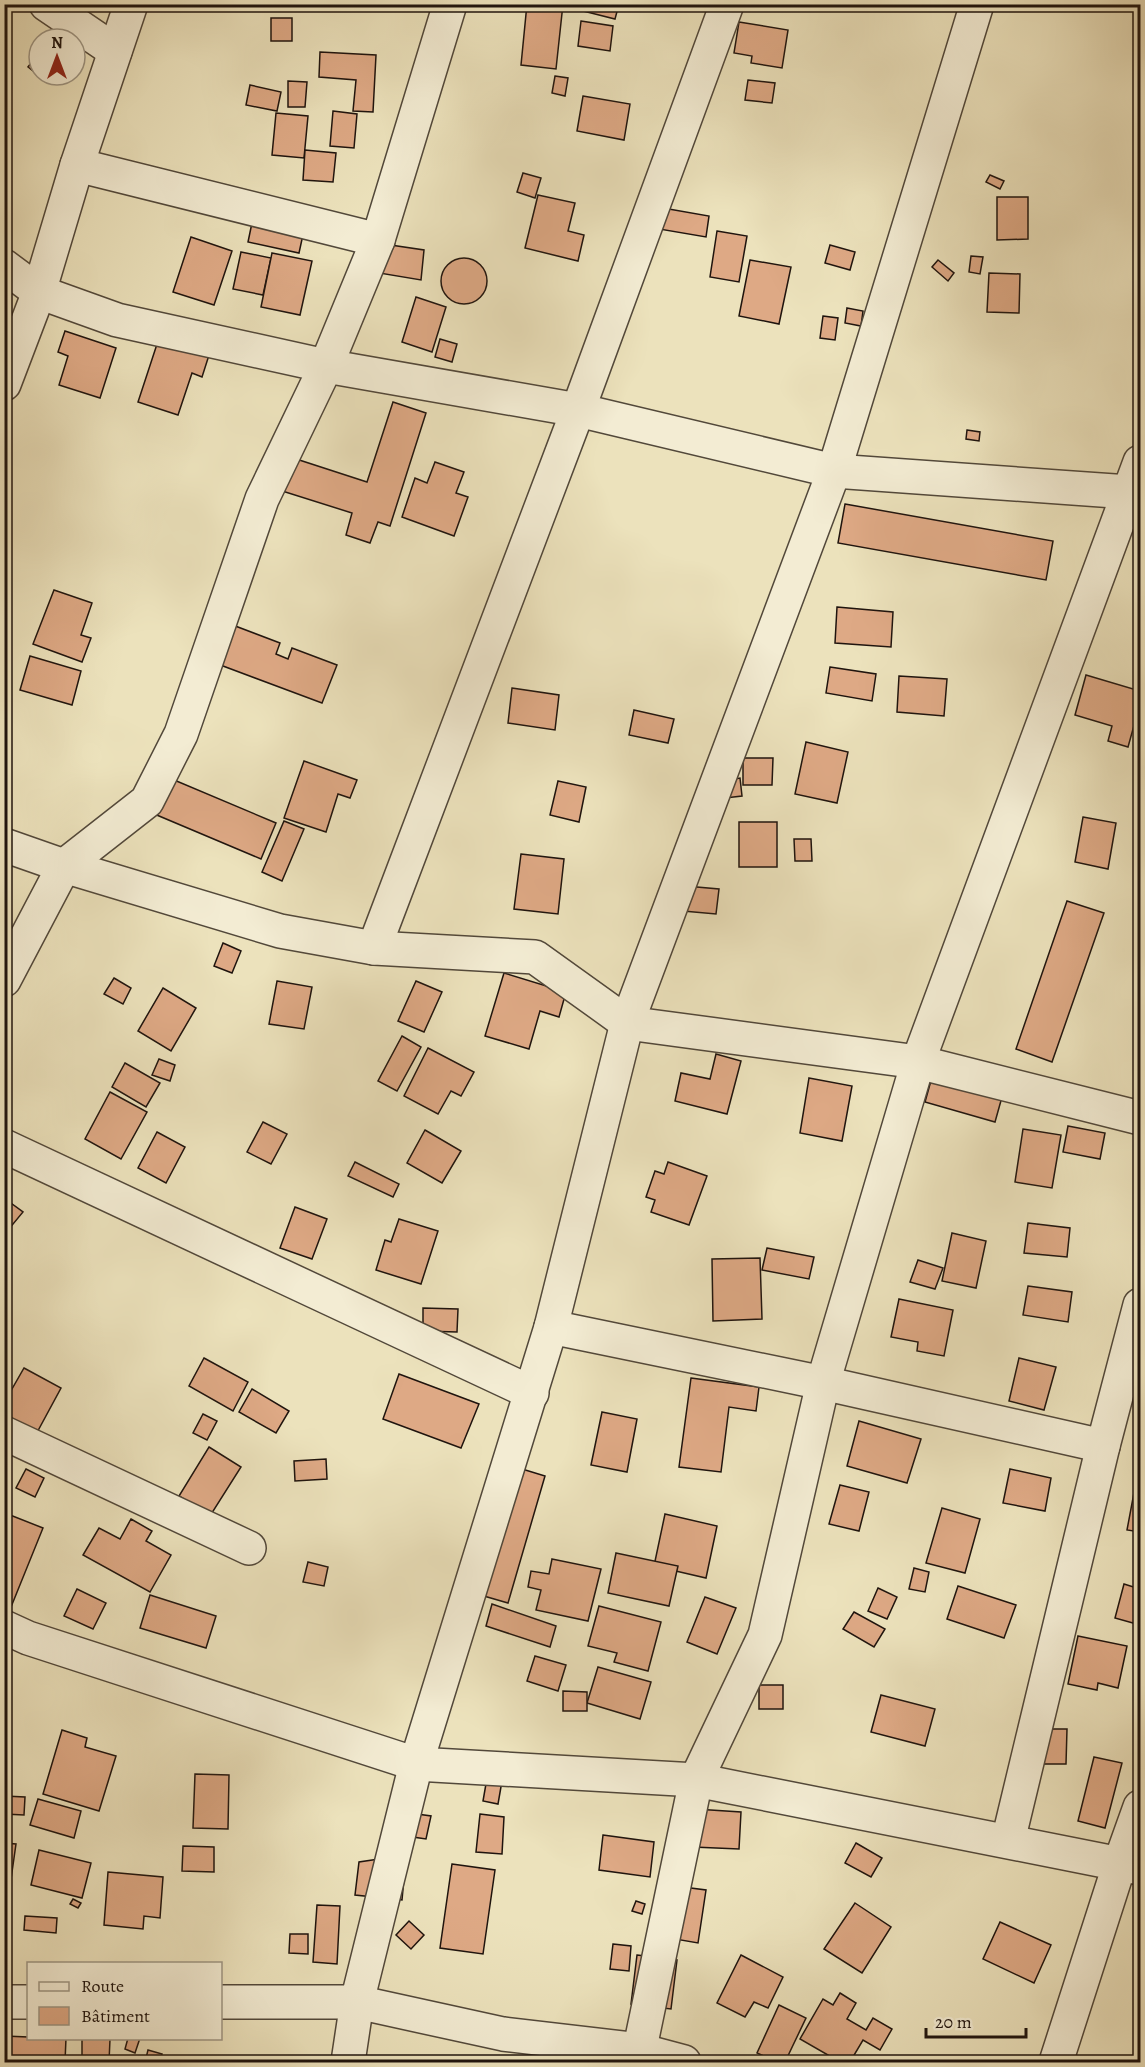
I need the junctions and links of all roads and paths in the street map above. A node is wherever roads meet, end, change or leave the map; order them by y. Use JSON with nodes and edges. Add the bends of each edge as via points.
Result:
{"nodes":[{"id":1,"x":46,"y":4,"type":"edge"},
{"id":2,"x":131,"y":4,"type":"edge"},
{"id":3,"x":450,"y":4,"type":"edge"},
{"id":4,"x":727,"y":4,"type":"edge"},
{"id":5,"x":977,"y":4,"type":"edge"},
{"id":6,"x":115,"y":51,"type":"junction"},
{"id":7,"x":77,"y":165,"type":"junction"},
{"id":8,"x":378,"y":240,"type":"junction"},
{"id":9,"x":4,"y":266,"type":"edge"},
{"id":10,"x":39,"y":292,"type":"junction"},
{"id":11,"x":326,"y":366,"type":"junction"},
{"id":12,"x":4,"y":384,"type":"edge"},
{"id":13,"x":578,"y":410,"type":"junction"},
{"id":14,"x":834,"y":471,"type":"junction"},
{"id":15,"x":1135,"y":477,"type":"edge"},
{"id":16,"x":4,"y":845,"type":"edge"},
{"id":17,"x":64,"y":866,"type":"junction"},
{"id":18,"x":374,"y":948,"type":"junction"},
{"id":19,"x":4,"y":980,"type":"edge"},
{"id":20,"x":627,"y":1023,"type":"junction"},
{"id":21,"x":918,"y":1062,"type":"junction"},
{"id":22,"x":1140,"y":1118,"type":"edge"},
{"id":23,"x":4,"y":1146,"type":"edge"},
{"id":24,"x":1140,"y":1305,"type":"edge"},
{"id":25,"x":551,"y":1327,"type":"junction"},
{"id":26,"x":822,"y":1383,"type":"junction"},
{"id":27,"x":532,"y":1393,"type":"junction"},
{"id":28,"x":4,"y":1434,"type":"edge"},
{"id":29,"x":1102,"y":1446,"type":"junction"},
{"id":30,"x":249,"y":1548,"type":"dead end"},
{"id":31,"x":4,"y":1627,"type":"edge"},
{"id":32,"x":416,"y":1764,"type":"junction"},
{"id":33,"x":696,"y":1780,"type":"junction"},
{"id":34,"x":1140,"y":1807,"type":"edge"},
{"id":35,"x":1008,"y":1841,"type":"junction"},
{"id":36,"x":1130,"y":1865,"type":"edge"},
{"id":37,"x":4,"y":2002,"type":"edge"},
{"id":38,"x":27,"y":2002,"type":"edge"},
{"id":39,"x":222,"y":2002,"type":"edge"},
{"id":40,"x":357,"y":2002,"type":"junction"},
{"id":41,"x":638,"y":2056,"type":"edge"},
{"id":42,"x":348,"y":2062,"type":"edge"},
{"id":43,"x":684,"y":2062,"type":"edge"},
{"id":44,"x":1056,"y":2062,"type":"edge"}],
"edges":[{"from":1,"to":6,"type":"street"},
{"from":2,"to":6,"type":"street"},
{"from":3,"to":8,"type":"street"},
{"from":4,"to":13,"type":"street"},
{"from":5,"to":14,"type":"street"},
{"from":6,"to":7,"type":"street"},
{"from":7,"to":8,"type":"street"},
{"from":7,"to":10,"type":"street"},
{"from":8,"to":11,"type":"street"},
{"from":9,"to":10,"type":"street"},
{"from":10,"to":11,"type":"street","via":[[117,320]]},
{"from":10,"to":12,"type":"street"},
{"from":11,"to":13,"type":"street"},
{"from":11,"to":17,"type":"street","via":[[262,499],[181,734],[147,801]]},
{"from":13,"to":14,"type":"street"},
{"from":13,"to":18,"type":"street"},
{"from":14,"to":15,"type":"street"},
{"from":14,"to":20,"type":"street"},
{"from":15,"to":21,"type":"street"},
{"from":16,"to":17,"type":"street"},
{"from":17,"to":18,"type":"street","via":[[280,931]]},
{"from":17,"to":19,"type":"street"},
{"from":18,"to":20,"type":"street","via":[[535,957]]},
{"from":20,"to":21,"type":"street"},
{"from":20,"to":25,"type":"street"},
{"from":21,"to":22,"type":"street"},
{"from":21,"to":26,"type":"street"},
{"from":23,"to":27,"type":"street"},
{"from":24,"to":29,"type":"street"},
{"from":25,"to":26,"type":"street"},
{"from":25,"to":27,"type":"street"},
{"from":26,"to":29,"type":"street"},
{"from":26,"to":33,"type":"street","via":[[765,1635]]},
{"from":27,"to":32,"type":"street"},
{"from":28,"to":30,"type":"street"},
{"from":29,"to":35,"type":"street"},
{"from":31,"to":32,"type":"street"},
{"from":32,"to":33,"type":"street"},
{"from":32,"to":40,"type":"street"},
{"from":33,"to":35,"type":"street"},
{"from":33,"to":41,"type":"street"},
{"from":34,"to":36,"type":"street"},
{"from":35,"to":36,"type":"street"},
{"from":36,"to":44,"type":"street"},
{"from":37,"to":38,"type":"street"},
{"from":39,"to":40,"type":"street"},
{"from":40,"to":41,"type":"street","via":[[503,2034]]},
{"from":40,"to":42,"type":"street"},
{"from":41,"to":43,"type":"street"}]}
